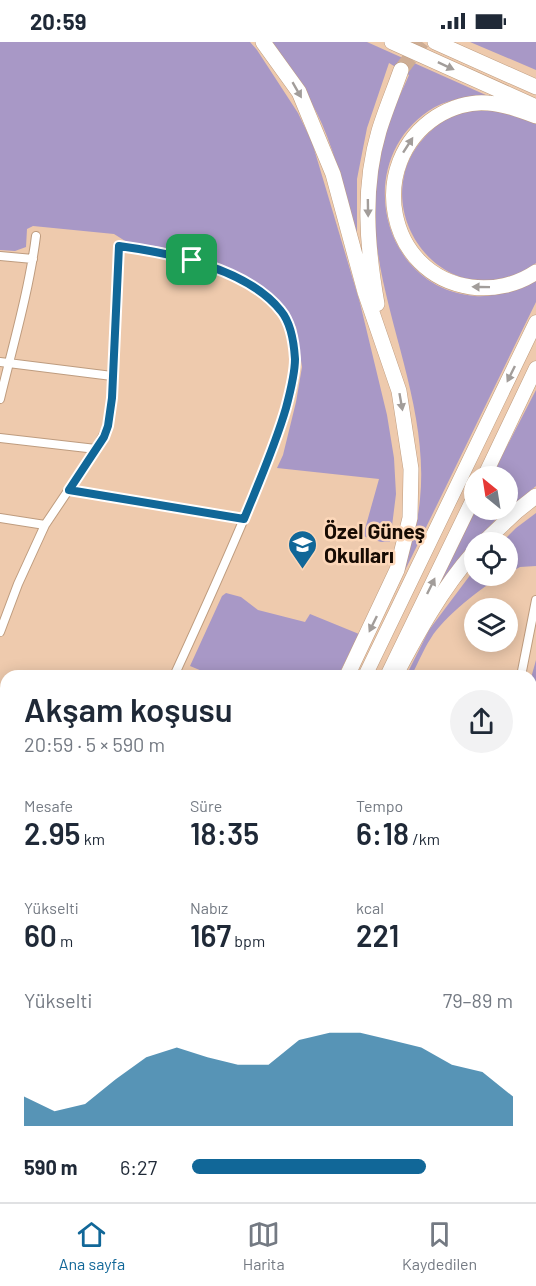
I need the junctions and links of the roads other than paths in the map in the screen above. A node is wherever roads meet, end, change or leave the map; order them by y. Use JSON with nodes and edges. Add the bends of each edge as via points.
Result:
{"nodes":[{"id":1,"x":263,"y":42,"type":"edge"},
{"id":2,"x":392,"y":42,"type":"edge"},
{"id":3,"x":435,"y":42,"type":"edge"},
{"id":4,"x":401,"y":70,"type":"tunnel mouth"},
{"id":5,"x":536,"y":87,"type":"edge"},
{"id":6,"x":536,"y":107,"type":"edge"},
{"id":7,"x":536,"y":116,"type":"edge"},
{"id":8,"x":36,"y":236,"type":"dead end"},
{"id":9,"x":0,"y":256,"type":"edge"},
{"id":10,"x":33,"y":259,"type":"junction"},
{"id":11,"x":536,"y":272,"type":"edge"},
{"id":12,"x":536,"y":322,"type":"edge"},
{"id":13,"x":385,"y":346,"type":"junction"},
{"id":14,"x":4,"y":363,"type":"edge"},
{"id":15,"x":536,"y":368,"type":"edge"},
{"id":16,"x":112,"y":376,"type":"junction"},
{"id":17,"x":0,"y":399,"type":"edge"},
{"id":18,"x":0,"y":438,"type":"edge"},
{"id":19,"x":96,"y":449,"type":"junction"},
{"id":20,"x":489,"y":466,"type":"edge"},
{"id":21,"x":69,"y":490,"type":"junction"},
{"id":22,"x":536,"y":496,"type":"edge"},
{"id":23,"x":0,"y":518,"type":"edge"},
{"id":24,"x":464,"y":518,"type":"edge"},
{"id":25,"x":244,"y":519,"type":"junction"},
{"id":26,"x":45,"y":525,"type":"junction"},
{"id":27,"x":495,"y":532,"type":"edge"},
{"id":28,"x":464,"y":564,"type":"edge"},
{"id":29,"x":536,"y":600,"type":"edge"},
{"id":30,"x":0,"y":632,"type":"edge"},
{"id":31,"x":177,"y":670,"type":"edge"},
{"id":32,"x":350,"y":670,"type":"edge"},
{"id":33,"x":368,"y":670,"type":"edge"},
{"id":34,"x":390,"y":670,"type":"edge"},
{"id":35,"x":398,"y":670,"type":"edge"},
{"id":36,"x":522,"y":670,"type":"edge"}],
"edges":[{"from":1,"to":13,"type":"highway","one_way":true,"via":[[299,92],[317,133]]},
{"from":2,"to":6,"type":"highway","one_way":true},
{"from":3,"to":5,"type":"highway"},
{"from":4,"to":13,"type":"highway","one_way":true,"via":[[379,132],[367,203],[370,267]]},
{"from":11,"to":7,"type":"highway","one_way":true,"via":[[518,282],[480,288],[462,286],[432,273],[420,262],[399,228],[393,208],[397,165],[407,144],[425,124],[445,111],[487,102]]},
{"from":8,"to":10,"type":"street"},
{"from":9,"to":10,"type":"street"},
{"from":10,"to":14,"type":"street"},
{"from":12,"to":33,"type":"highway","one_way":true},
{"from":13,"to":32,"type":"highway","one_way":true,"via":[[404,417],[411,469],[410,518],[397,570]]},
{"from":14,"to":16,"type":"street"},
{"from":14,"to":17,"type":"street"},
{"from":15,"to":20,"type":"highway"},
{"from":16,"to":19,"type":"street","via":[[108,426]]},
{"from":16,"to":25,"type":"street","via":[[119,246],[164,252],[227,273],[251,286],[282,312],[291,333],[295,360],[291,389],[276,441]]},
{"from":18,"to":19,"type":"street"},
{"from":19,"to":21,"type":"street"},
{"from":21,"to":25,"type":"street"},
{"from":21,"to":26,"type":"street"},
{"from":22,"to":27,"type":"highway"},
{"from":23,"to":26,"type":"street"},
{"from":34,"to":24,"type":"highway","one_way":true},
{"from":25,"to":31,"type":"street"},
{"from":26,"to":30,"type":"street"},
{"from":28,"to":35,"type":"highway","via":[[430,612]]},
{"from":29,"to":36,"type":"street"}]}
